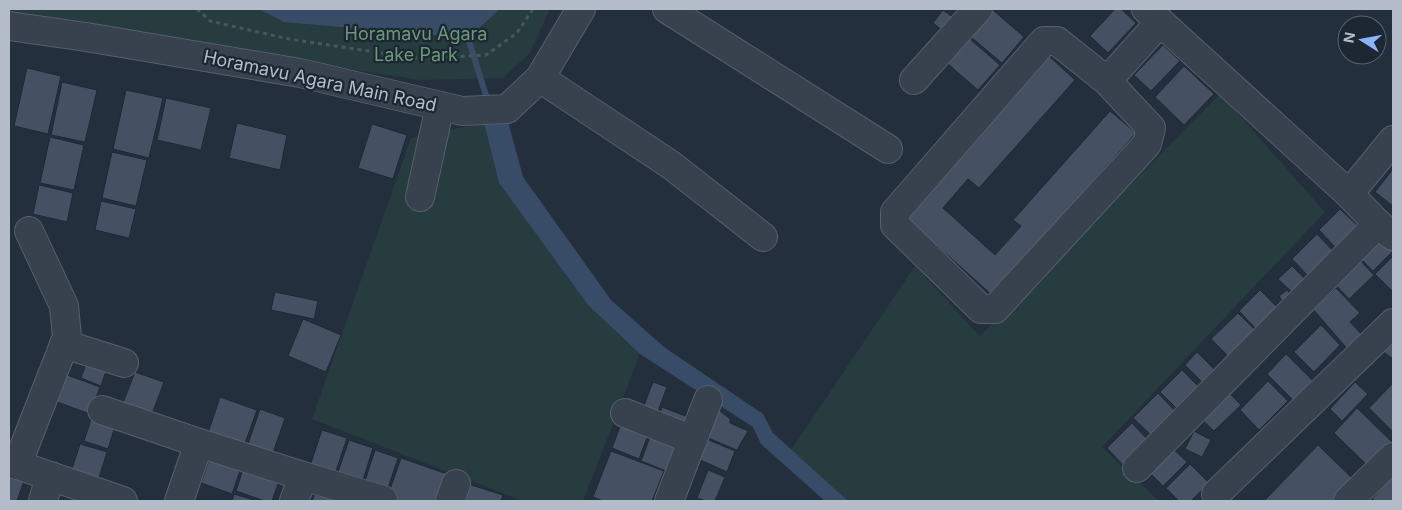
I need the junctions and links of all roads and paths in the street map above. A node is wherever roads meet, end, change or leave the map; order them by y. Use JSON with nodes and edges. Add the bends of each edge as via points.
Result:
{"nodes":[{"id":1,"x":196,"y":9,"type":"edge"},
{"id":2,"x":533,"y":9,"type":"edge"},
{"id":3,"x":581,"y":9,"type":"edge"},
{"id":4,"x":667,"y":9,"type":"edge"},
{"id":5,"x":978,"y":9,"type":"edge"},
{"id":6,"x":1153,"y":15,"type":"edge"},
{"id":7,"x":9,"y":26,"type":"edge"},
{"id":8,"x":540,"y":78,"type":"junction"},
{"id":9,"x":914,"y":80,"type":"dead end"},
{"id":10,"x":1107,"y":81,"type":"junction"},
{"id":11,"x":440,"y":106,"type":"junction"},
{"id":12,"x":1393,"y":140,"type":"edge"},
{"id":13,"x":888,"y":149,"type":"dead end"},
{"id":14,"x":1349,"y":194,"type":"junction"},
{"id":15,"x":420,"y":197,"type":"dead end"},
{"id":16,"x":1385,"y":230,"type":"edge"},
{"id":17,"x":29,"y":231,"type":"dead end"},
{"id":18,"x":763,"y":237,"type":"dead end"},
{"id":19,"x":1393,"y":323,"type":"edge"},
{"id":20,"x":64,"y":344,"type":"junction"},
{"id":21,"x":124,"y":363,"type":"dead end"},
{"id":22,"x":708,"y":400,"type":"dead end"},
{"id":23,"x":102,"y":410,"type":"dead end"},
{"id":24,"x":625,"y":413,"type":"dead end"},
{"id":25,"x":693,"y":440,"type":"junction"},
{"id":26,"x":199,"y":443,"type":"junction"},
{"id":27,"x":1393,"y":457,"type":"edge"},
{"id":28,"x":13,"y":463,"type":"edge"},
{"id":29,"x":1137,"y":468,"type":"dead end"},
{"id":30,"x":303,"y":476,"type":"junction"},
{"id":31,"x":47,"y":489,"type":"edge"},
{"id":32,"x":1216,"y":494,"type":"dead end"},
{"id":33,"x":383,"y":500,"type":"dead end"},
{"id":34,"x":123,"y":501,"type":"edge"},
{"id":35,"x":179,"y":501,"type":"edge"},
{"id":36,"x":294,"y":501,"type":"edge"},
{"id":37,"x":669,"y":501,"type":"edge"},
{"id":38,"x":1348,"y":501,"type":"edge"}],
"edges":[{"from":1,"to":2,"type":"path","via":[[210,21],[289,39],[422,58],[486,55],[518,33]]},
{"from":3,"to":8,"type":"street","name":"Horamavu Agara Main Road"},
{"from":4,"to":13,"type":"street"},
{"from":5,"to":9,"type":"street"},
{"from":6,"to":10,"type":"street"},
{"from":6,"to":14,"type":"street"},
{"from":7,"to":11,"type":"street","name":"Horamavu Agara Main Road","via":[[300,73]]},
{"from":8,"to":11,"type":"street","name":"Horamavu Agara Main Road","via":[[498,110],[462,111]]},
{"from":8,"to":18,"type":"street","via":[[670,165]]},
{"from":10,"to":10,"type":"street","via":[[1151,128],[1147,144],[995,309],[981,309],[895,225],[895,212],[1044,42],[1057,41]]},
{"from":11,"to":15,"type":"street"},
{"from":12,"to":14,"type":"street"},
{"from":14,"to":16,"type":"street"},
{"from":16,"to":29,"type":"street"},
{"from":17,"to":20,"type":"street","via":[[64,306],[67,337]]},
{"from":19,"to":32,"type":"street"},
{"from":20,"to":21,"type":"street"},
{"from":20,"to":28,"type":"street"},
{"from":22,"to":25,"type":"street"},
{"from":23,"to":26,"type":"street"},
{"from":24,"to":25,"type":"street"},
{"from":25,"to":37,"type":"street"},
{"from":26,"to":30,"type":"street"},
{"from":26,"to":35,"type":"street"},
{"from":27,"to":38,"type":"street"},
{"from":28,"to":31,"type":"street"},
{"from":30,"to":33,"type":"street"},
{"from":30,"to":36,"type":"street"},
{"from":31,"to":34,"type":"street"}]}
